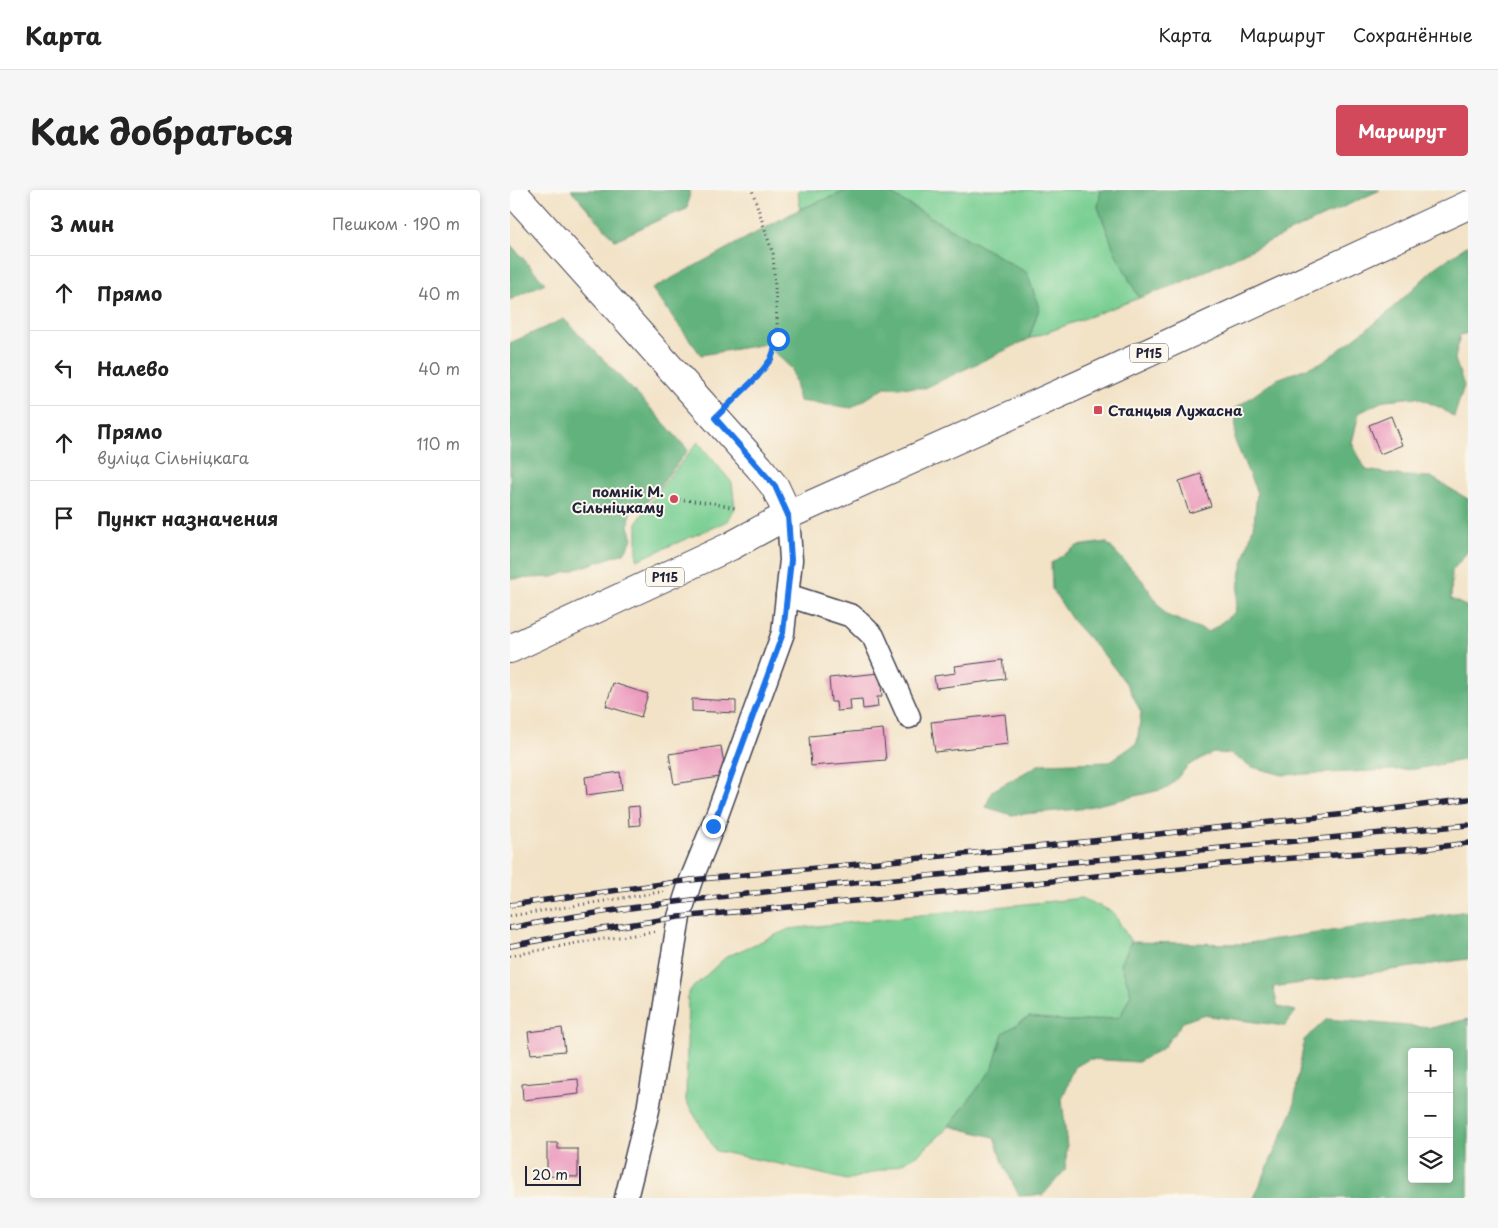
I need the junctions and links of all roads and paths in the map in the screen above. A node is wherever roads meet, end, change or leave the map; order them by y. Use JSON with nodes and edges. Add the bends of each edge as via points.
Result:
{"nodes":[{"id":1,"x":511,"y":190,"type":"edge"},
{"id":2,"x":752,"y":190,"type":"edge"},
{"id":3,"x":1468,"y":205,"type":"edge"},
{"id":4,"x":715,"y":418,"type":"junction"},
{"id":5,"x":674,"y":499,"type":"dead end"},
{"id":6,"x":735,"y":508,"type":"dead end"},
{"id":7,"x":788,"y":515,"type":"junction"},
{"id":8,"x":787,"y":595,"type":"junction"},
{"id":9,"x":510,"y":649,"type":"edge"},
{"id":10,"x":909,"y":717,"type":"dead end"},
{"id":11,"x":668,"y":891,"type":"dead end"},
{"id":12,"x":510,"y":916,"type":"edge"},
{"id":13,"x":678,"y":929,"type":"junction"},
{"id":14,"x":510,"y":956,"type":"edge"},
{"id":15,"x":626,"y":1198,"type":"edge"}],
"edges":[{"from":1,"to":4,"type":"main road"},
{"from":2,"to":4,"type":"path","via":[[773,254],[778,339],[767,365]]},
{"from":3,"to":7,"type":"main road","number":"Р115"},
{"from":4,"to":7,"type":"main road","via":[[775,486]]},
{"from":5,"to":6,"type":"path"},
{"from":7,"to":8,"type":"street","via":[[791,560]]},
{"from":7,"to":9,"type":"main road","number":"Р115","via":[[731,546]]},
{"from":8,"to":10,"type":"street","via":[[852,616],[873,636]]},
{"from":8,"to":13,"type":"street","via":[[783,633],[691,880]]},
{"from":11,"to":12,"type":"path"},
{"from":13,"to":14,"type":"path"},
{"from":13,"to":15,"type":"street","via":[[648,1110]]}]}
